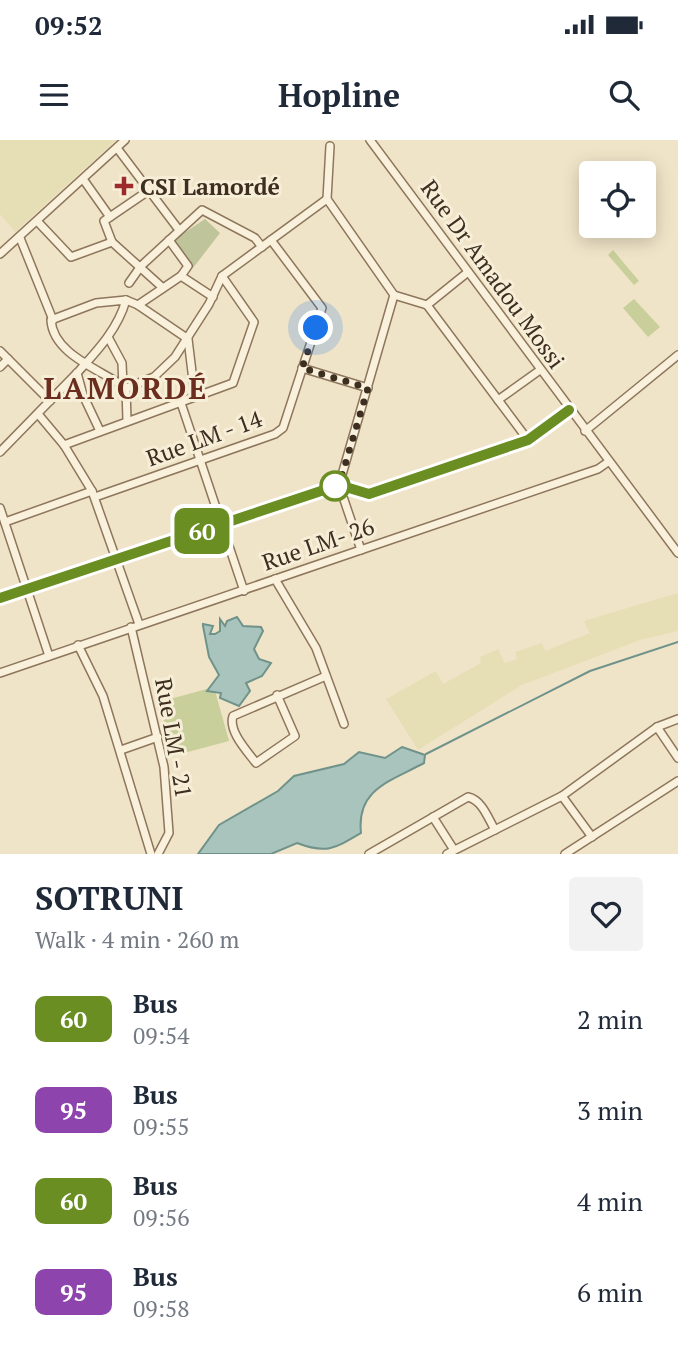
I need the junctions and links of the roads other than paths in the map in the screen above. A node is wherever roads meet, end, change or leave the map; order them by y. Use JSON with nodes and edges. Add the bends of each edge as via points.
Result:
{"nodes":[{"id":1,"x":125,"y":140,"type":"edge"},
{"id":2,"x":323,"y":140,"type":"edge"},
{"id":3,"x":370,"y":140,"type":"edge"},
{"id":4,"x":332,"y":143,"type":"edge"},
{"id":5,"x":117,"y":148,"type":"junction"},
{"id":6,"x":83,"y":179,"type":"junction"},
{"id":7,"x":151,"y":189,"type":"junction"},
{"id":8,"x":327,"y":199,"type":"junction"},
{"id":9,"x":110,"y":217,"type":"junction"},
{"id":10,"x":38,"y":222,"type":"junction"},
{"id":11,"x":179,"y":230,"type":"junction"},
{"id":12,"x":20,"y":238,"type":"junction"},
{"id":13,"x":169,"y":240,"type":"junction"},
{"id":14,"x":271,"y":240,"type":"junction"},
{"id":15,"x":112,"y":242,"type":"junction"},
{"id":16,"x":262,"y":247,"type":"junction"},
{"id":17,"x":0,"y":254,"type":"edge"},
{"id":18,"x":141,"y":266,"type":"junction"},
{"id":19,"x":468,"y":272,"type":"junction"},
{"id":20,"x":181,"y":276,"type":"junction"},
{"id":21,"x":222,"y":276,"type":"junction"},
{"id":22,"x":129,"y":283,"type":"dead end"},
{"id":23,"x":163,"y":288,"type":"junction"},
{"id":24,"x":394,"y":295,"type":"junction"},
{"id":25,"x":213,"y":297,"type":"junction"},
{"id":26,"x":126,"y":300,"type":"junction"},
{"id":27,"x":138,"y":305,"type":"junction"},
{"id":28,"x":427,"y":305,"type":"junction"},
{"id":29,"x":53,"y":320,"type":"junction"},
{"id":30,"x":108,"y":337,"type":"junction"},
{"id":31,"x":188,"y":339,"type":"junction"},
{"id":32,"x":0,"y":351,"type":"edge"},
{"id":33,"x":678,"y":355,"type":"edge"},
{"id":34,"x":8,"y":359,"type":"junction"},
{"id":35,"x":85,"y":365,"type":"junction"},
{"id":36,"x":0,"y":368,"type":"edge"},
{"id":37,"x":302,"y":368,"type":"junction"},
{"id":38,"x":540,"y":370,"type":"junction"},
{"id":39,"x":77,"y":373,"type":"junction"},
{"id":40,"x":125,"y":387,"type":"junction"},
{"id":41,"x":368,"y":388,"type":"junction"},
{"id":42,"x":195,"y":397,"type":"junction"},
{"id":43,"x":498,"y":400,"type":"junction"},
{"id":44,"x":50,"y":401,"type":"junction"},
{"id":45,"x":181,"y":403,"type":"junction"},
{"id":46,"x":569,"y":410,"type":"junction"},
{"id":47,"x":38,"y":414,"type":"junction"},
{"id":48,"x":127,"y":421,"type":"junction"},
{"id":49,"x":100,"y":431,"type":"junction"},
{"id":50,"x":585,"y":431,"type":"junction"},
{"id":51,"x":528,"y":440,"type":"junction"},
{"id":52,"x":64,"y":445,"type":"junction"},
{"id":53,"x":0,"y":452,"type":"edge"},
{"id":54,"x":200,"y":460,"type":"junction"},
{"id":55,"x":608,"y":462,"type":"junction"},
{"id":56,"x":339,"y":485,"type":"junction"},
{"id":57,"x":93,"y":494,"type":"junction"},
{"id":58,"x":0,"y":508,"type":"edge"},
{"id":59,"x":5,"y":522,"type":"junction"},
{"id":60,"x":222,"y":524,"type":"junction"},
{"id":61,"x":361,"y":550,"type":"junction"},
{"id":62,"x":678,"y":554,"type":"edge"},
{"id":63,"x":117,"y":559,"type":"junction"},
{"id":64,"x":275,"y":579,"type":"junction"},
{"id":65,"x":26,"y":589,"type":"junction"},
{"id":66,"x":244,"y":591,"type":"junction"},
{"id":67,"x":0,"y":598,"type":"edge"},
{"id":68,"x":135,"y":626,"type":"junction"},
{"id":69,"x":78,"y":645,"type":"junction"},
{"id":70,"x":49,"y":656,"type":"junction"},
{"id":71,"x":0,"y":673,"type":"edge"},
{"id":72,"x":326,"y":676,"type":"junction"},
{"id":73,"x":277,"y":695,"type":"junction"},
{"id":74,"x":678,"y":719,"type":"edge"},
{"id":75,"x":344,"y":724,"type":"dead end"},
{"id":76,"x":657,"y":727,"type":"junction"},
{"id":77,"x":158,"y":737,"type":"junction"},
{"id":78,"x":121,"y":750,"type":"junction"},
{"id":79,"x":678,"y":758,"type":"edge"},
{"id":80,"x":678,"y":781,"type":"edge"},
{"id":81,"x":562,"y":796,"type":"junction"},
{"id":82,"x":433,"y":817,"type":"junction"},
{"id":83,"x":495,"y":830,"type":"junction"},
{"id":84,"x":592,"y":837,"type":"junction"},
{"id":85,"x":451,"y":852,"type":"edge"},
{"id":86,"x":151,"y":854,"type":"edge"},
{"id":87,"x":158,"y":854,"type":"edge"},
{"id":88,"x":369,"y":854,"type":"edge"},
{"id":89,"x":565,"y":854,"type":"edge"}],
"edges":[{"from":1,"to":5,"type":"street"},
{"from":2,"to":4,"type":"street"},
{"from":3,"to":19,"type":"street","name":"Rue Dr Amadou Mossi"},
{"from":4,"to":8,"type":"street"},
{"from":5,"to":6,"type":"street"},
{"from":5,"to":7,"type":"street"},
{"from":6,"to":9,"type":"street"},
{"from":6,"to":10,"type":"street"},
{"from":7,"to":9,"type":"street"},
{"from":7,"to":11,"type":"street"},
{"from":8,"to":14,"type":"street"},
{"from":8,"to":24,"type":"street"},
{"from":9,"to":15,"type":"street","via":[[104,222]]},
{"from":10,"to":12,"type":"street"},
{"from":10,"to":15,"type":"street","via":[[71,257]]},
{"from":11,"to":13,"type":"street"},
{"from":11,"to":16,"type":"street","via":[[205,210],[255,238]]},
{"from":12,"to":17,"type":"street"},
{"from":12,"to":29,"type":"street"},
{"from":13,"to":18,"type":"street"},
{"from":13,"to":20,"type":"street","via":[[188,266]]},
{"from":14,"to":16,"type":"street"},
{"from":14,"to":37,"type":"street","name":"Rue LM - 14","via":[[322,307]]},
{"from":15,"to":18,"type":"street"},
{"from":16,"to":21,"type":"street"},
{"from":18,"to":22,"type":"street"},
{"from":18,"to":23,"type":"street"},
{"from":19,"to":28,"type":"street"},
{"from":19,"to":38,"type":"street","name":"Rue Dr Amadou Mossi"},
{"from":20,"to":23,"type":"street"},
{"from":20,"to":25,"type":"street"},
{"from":21,"to":25,"type":"street"},
{"from":21,"to":42,"type":"street","via":[[254,321],[233,383]]},
{"from":23,"to":27,"type":"street"},
{"from":24,"to":28,"type":"street"},
{"from":24,"to":41,"type":"street"},
{"from":25,"to":31,"type":"street"},
{"from":26,"to":27,"type":"street"},
{"from":26,"to":29,"type":"street","via":[[92,304]]},
{"from":26,"to":30,"type":"street"},
{"from":27,"to":31,"type":"street"},
{"from":28,"to":43,"type":"street"},
{"from":29,"to":35,"type":"street","via":[[50,323],[64,345]]},
{"from":30,"to":35,"type":"street"},
{"from":30,"to":40,"type":"street","via":[[122,363]]},
{"from":31,"to":40,"type":"street","via":[[153,377]]},
{"from":31,"to":42,"type":"street"},
{"from":32,"to":34,"type":"street"},
{"from":33,"to":50,"type":"street"},
{"from":34,"to":36,"type":"street"},
{"from":34,"to":44,"type":"street"},
{"from":35,"to":39,"type":"street"},
{"from":35,"to":40,"type":"street"},
{"from":37,"to":41,"type":"street"},
{"from":37,"to":54,"type":"street","name":"Rue LM - 14","via":[[281,430]]},
{"from":38,"to":43,"type":"street"},
{"from":38,"to":46,"type":"street","name":"Rue Dr Amadou Mossi"},
{"from":39,"to":44,"type":"street"},
{"from":39,"to":49,"type":"street"},
{"from":40,"to":48,"type":"street"},
{"from":41,"to":56,"type":"street"},
{"from":42,"to":45,"type":"street"},
{"from":43,"to":51,"type":"street"},
{"from":44,"to":47,"type":"street"},
{"from":45,"to":48,"type":"street"},
{"from":45,"to":54,"type":"street"},
{"from":46,"to":50,"type":"street","name":"Rue Dr Amadou Mossi"},
{"from":46,"to":51,"type":"street"},
{"from":47,"to":52,"type":"street","name":"Rue LM - 21"},
{"from":47,"to":53,"type":"street"},
{"from":48,"to":49,"type":"street"},
{"from":49,"to":52,"type":"street"},
{"from":50,"to":55,"type":"street","name":"Rue Dr Amadou Mossi"},
{"from":51,"to":56,"type":"street","via":[[369,494]]},
{"from":52,"to":57,"type":"street","name":"Rue LM - 21"},
{"from":54,"to":57,"type":"street","name":"Rue LM - 14"},
{"from":54,"to":60,"type":"street"},
{"from":55,"to":61,"type":"street","name":"Rue LM- 26"},
{"from":55,"to":62,"type":"street","name":"Rue Dr Amadou Mossi"},
{"from":56,"to":60,"type":"street"},
{"from":56,"to":61,"type":"street"},
{"from":57,"to":59,"type":"street","name":"Rue LM - 14"},
{"from":57,"to":63,"type":"street","name":"Rue LM - 21"},
{"from":58,"to":59,"type":"street"},
{"from":59,"to":65,"type":"street"},
{"from":60,"to":63,"type":"street"},
{"from":60,"to":66,"type":"street"},
{"from":61,"to":64,"type":"street","name":"Rue LM- 26"},
{"from":63,"to":65,"type":"street"},
{"from":63,"to":68,"type":"street","name":"Rue LM - 21"},
{"from":64,"to":66,"type":"street","name":"Rue LM- 26"},
{"from":64,"to":72,"type":"street","via":[[313,641]]},
{"from":65,"to":67,"type":"street"},
{"from":65,"to":70,"type":"street"},
{"from":66,"to":68,"type":"street","name":"Rue LM- 26"},
{"from":68,"to":69,"type":"street","name":"Rue LM- 26"},
{"from":68,"to":77,"type":"street","name":"Rue LM - 21"},
{"from":69,"to":70,"type":"street","name":"Rue LM- 26"},
{"from":69,"to":78,"type":"street","via":[[103,696]]},
{"from":70,"to":71,"type":"street","name":"Rue LM- 26"},
{"from":72,"to":73,"type":"street"},
{"from":72,"to":75,"type":"street"},
{"from":73,"to":73,"type":"street","via":[[230,719],[256,763],[295,736]]},
{"from":74,"to":76,"type":"street"},
{"from":76,"to":79,"type":"street"},
{"from":76,"to":81,"type":"street"},
{"from":77,"to":78,"type":"street"},
{"from":77,"to":87,"type":"street","name":"Rue LM - 21","via":[[169,833]]},
{"from":78,"to":86,"type":"street"},
{"from":80,"to":84,"type":"street"},
{"from":81,"to":83,"type":"street"},
{"from":81,"to":84,"type":"street"},
{"from":82,"to":83,"type":"street","via":[[472,797]]},
{"from":82,"to":85,"type":"street"},
{"from":82,"to":88,"type":"street"},
{"from":83,"to":85,"type":"street"},
{"from":84,"to":89,"type":"street"}]}
